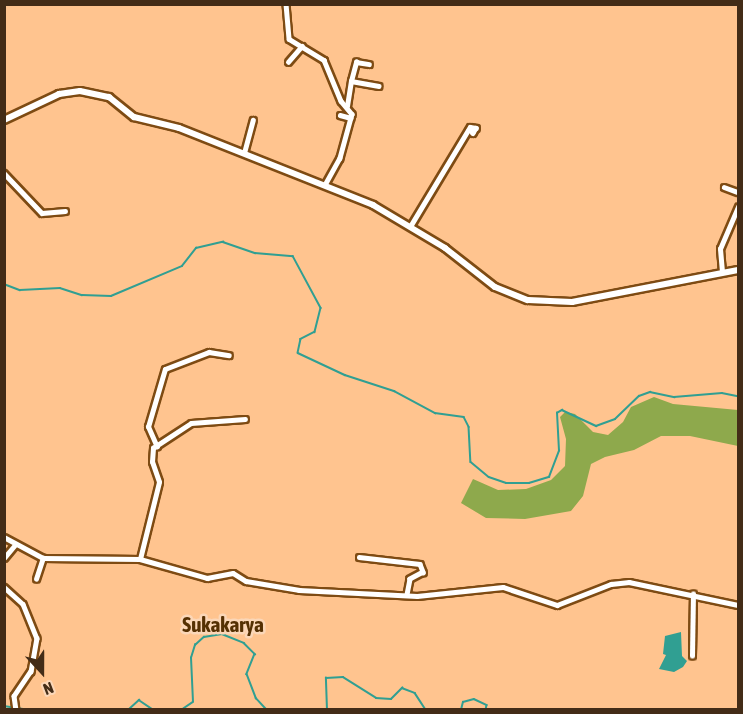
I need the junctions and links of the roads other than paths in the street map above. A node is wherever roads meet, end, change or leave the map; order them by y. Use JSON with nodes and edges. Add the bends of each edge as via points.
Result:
{"nodes":[{"id":1,"x":286,"y":4,"type":"edge"},
{"id":2,"x":302,"y":46,"type":"junction"},
{"id":3,"x":288,"y":62,"type":"dead end"},
{"id":4,"x":369,"y":64,"type":"dead end"},
{"id":5,"x":351,"y":81,"type":"junction"},
{"id":6,"x":379,"y":87,"type":"dead end"},
{"id":7,"x":347,"y":106,"type":"junction"},
{"id":8,"x":340,"y":116,"type":"dead end"},
{"id":9,"x":351,"y":118,"type":"junction"},
{"id":10,"x":4,"y":120,"type":"edge"},
{"id":11,"x":252,"y":120,"type":"dead end"},
{"id":12,"x":469,"y":130,"type":"dead end"},
{"id":13,"x":244,"y":153,"type":"junction"},
{"id":14,"x":4,"y":173,"type":"edge"},
{"id":15,"x":325,"y":185,"type":"junction"},
{"id":16,"x":724,"y":187,"type":"dead end"},
{"id":17,"x":738,"y":192,"type":"edge"},
{"id":18,"x":738,"y":207,"type":"edge"},
{"id":19,"x":65,"y":211,"type":"dead end"},
{"id":20,"x":411,"y":225,"type":"junction"},
{"id":21,"x":738,"y":270,"type":"edge"},
{"id":22,"x":722,"y":272,"type":"junction"},
{"id":23,"x":230,"y":356,"type":"dead end"},
{"id":24,"x":245,"y":419,"type":"dead end"},
{"id":25,"x":157,"y":447,"type":"junction"},
{"id":26,"x":4,"y":537,"type":"edge"},
{"id":27,"x":15,"y":545,"type":"junction"},
{"id":28,"x":359,"y":557,"type":"dead end"},
{"id":29,"x":4,"y":558,"type":"edge"},
{"id":30,"x":44,"y":558,"type":"junction"},
{"id":31,"x":140,"y":559,"type":"junction"},
{"id":32,"x":36,"y":579,"type":"dead end"},
{"id":33,"x":4,"y":587,"type":"edge"},
{"id":34,"x":693,"y":594,"type":"junction"},
{"id":35,"x":407,"y":595,"type":"junction"},
{"id":36,"x":738,"y":605,"type":"edge"},
{"id":37,"x":692,"y":656,"type":"dead end"},
{"id":38,"x":16,"y":710,"type":"edge"}],
"edges":[{"from":1,"to":2,"type":"street","via":[[290,12],[288,38]]},
{"from":2,"to":3,"type":"street"},
{"from":2,"to":7,"type":"street","via":[[324,60]]},
{"from":4,"to":5,"type":"street","via":[[356,62]]},
{"from":5,"to":6,"type":"street"},
{"from":5,"to":7,"type":"street"},
{"from":7,"to":9,"type":"street"},
{"from":8,"to":9,"type":"street"},
{"from":9,"to":15,"type":"street","via":[[340,158]]},
{"from":10,"to":13,"type":"street","via":[[59,94],[91,92],[118,100],[134,117],[179,128]]},
{"from":11,"to":13,"type":"street"},
{"from":12,"to":20,"type":"street"},
{"from":13,"to":15,"type":"street"},
{"from":14,"to":19,"type":"street","via":[[42,213]]},
{"from":15,"to":20,"type":"street"},
{"from":16,"to":17,"type":"street"},
{"from":18,"to":22,"type":"street","via":[[720,249]]},
{"from":20,"to":22,"type":"street","via":[[495,287],[528,300],[572,302]]},
{"from":21,"to":22,"type":"street"},
{"from":23,"to":25,"type":"street","via":[[209,352],[165,369],[148,427]]},
{"from":24,"to":25,"type":"street","via":[[191,423]]},
{"from":25,"to":31,"type":"street","via":[[151,456],[159,482]]},
{"from":26,"to":27,"type":"street"},
{"from":27,"to":29,"type":"street"},
{"from":27,"to":30,"type":"street"},
{"from":28,"to":35,"type":"street","via":[[420,564],[423,572],[410,579]]},
{"from":30,"to":31,"type":"street"},
{"from":30,"to":32,"type":"street"},
{"from":31,"to":35,"type":"street","via":[[207,578],[232,573],[246,580],[299,590]]},
{"from":33,"to":38,"type":"street","via":[[22,604],[37,638],[31,671],[13,703]]},
{"from":34,"to":35,"type":"street","via":[[629,582],[611,584],[557,605],[508,588]]},
{"from":34,"to":36,"type":"street"},
{"from":34,"to":37,"type":"street"}]}
